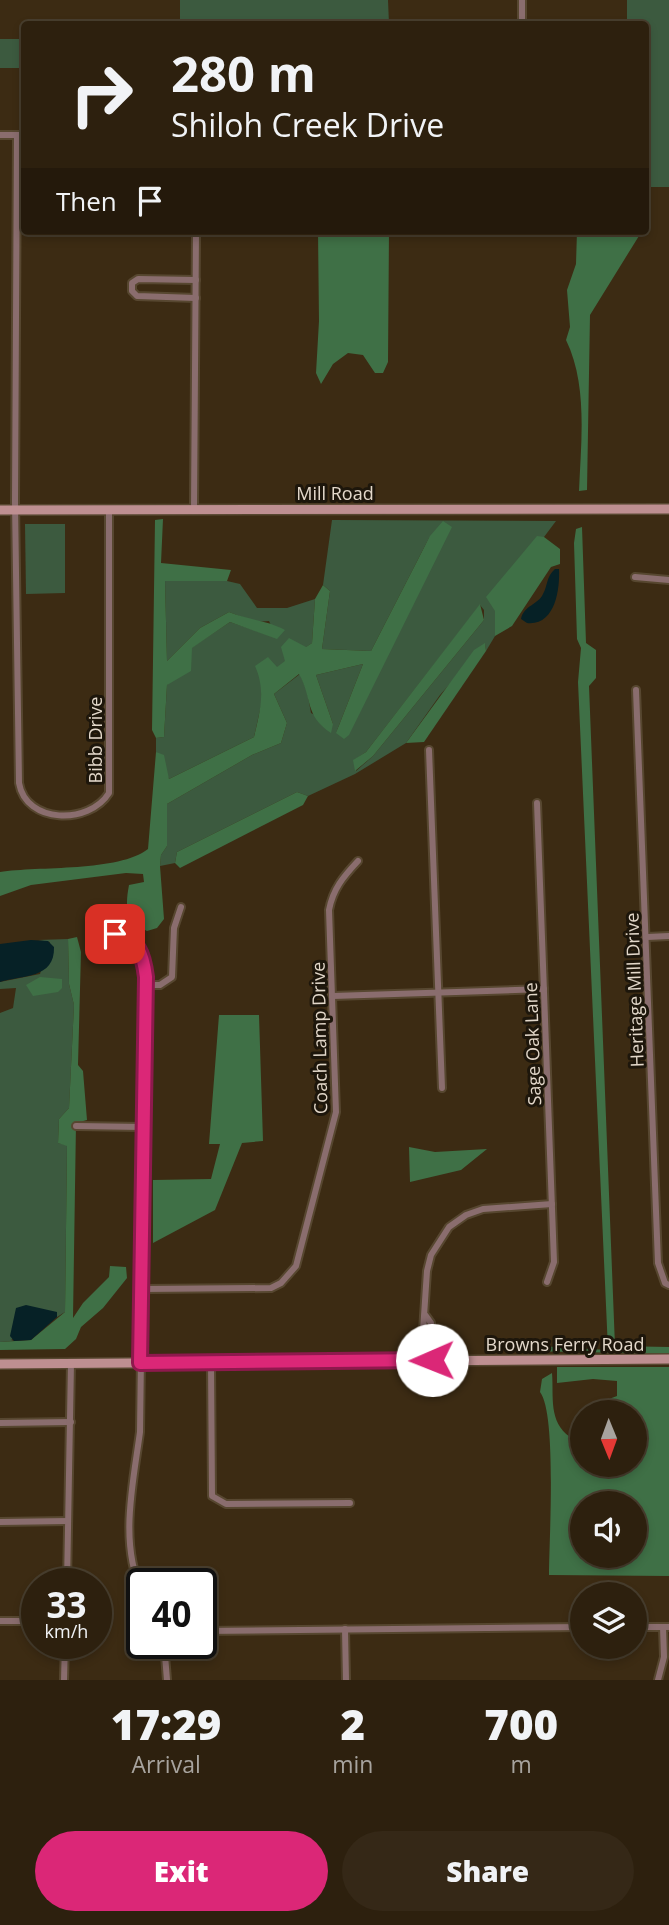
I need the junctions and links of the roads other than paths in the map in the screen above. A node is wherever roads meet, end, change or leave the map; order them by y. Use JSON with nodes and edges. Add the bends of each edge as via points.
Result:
{"nodes":[{"id":1,"x":522,"y":0,"type":"edge"},
{"id":2,"x":522,"y":21,"type":"edge"},
{"id":3,"x":0,"y":135,"type":"edge"},
{"id":4,"x":21,"y":135,"type":"edge"},
{"id":5,"x":196,"y":235,"type":"edge"},
{"id":6,"x":196,"y":280,"type":"junction"},
{"id":7,"x":196,"y":298,"type":"junction"},
{"id":8,"x":109,"y":509,"type":"junction"},
{"id":9,"x":194,"y":509,"type":"junction"},
{"id":10,"x":669,"y":509,"type":"edge"},
{"id":11,"x":0,"y":510,"type":"edge"},
{"id":12,"x":15,"y":510,"type":"junction"},
{"id":13,"x":635,"y":577,"type":"dead end"},
{"id":14,"x":669,"y":580,"type":"edge"},
{"id":15,"x":636,"y":690,"type":"dead end"},
{"id":16,"x":429,"y":750,"type":"dead end"},
{"id":17,"x":537,"y":803,"type":"dead end"},
{"id":18,"x":358,"y":862,"type":"dead end"},
{"id":19,"x":181,"y":907,"type":"dead end"},
{"id":20,"x":94,"y":933,"type":"dead end"},
{"id":21,"x":669,"y":936,"type":"edge"},
{"id":22,"x":647,"y":937,"type":"junction"},
{"id":23,"x":146,"y":985,"type":"junction"},
{"id":24,"x":544,"y":989,"type":"junction"},
{"id":25,"x":438,"y":992,"type":"junction"},
{"id":26,"x":334,"y":996,"type":"junction"},
{"id":27,"x":442,"y":1088,"type":"dead end"},
{"id":28,"x":76,"y":1126,"type":"dead end"},
{"id":29,"x":143,"y":1127,"type":"junction"},
{"id":30,"x":552,"y":1205,"type":"junction"},
{"id":31,"x":547,"y":1282,"type":"dead end"},
{"id":32,"x":669,"y":1285,"type":"edge"},
{"id":33,"x":143,"y":1289,"type":"junction"},
{"id":34,"x":426,"y":1316,"type":"junction"},
{"id":35,"x":669,"y":1359,"type":"edge"},
{"id":36,"x":432,"y":1360,"type":"junction"},
{"id":37,"x":421,"y":1361,"type":"junction"},
{"id":38,"x":212,"y":1362,"type":"junction"},
{"id":39,"x":71,"y":1363,"type":"junction"},
{"id":40,"x":140,"y":1363,"type":"junction"},
{"id":41,"x":0,"y":1364,"type":"edge"},
{"id":42,"x":71,"y":1422,"type":"junction"},
{"id":43,"x":0,"y":1423,"type":"edge"},
{"id":44,"x":350,"y":1503,"type":"dead end"},
{"id":45,"x":68,"y":1521,"type":"junction"},
{"id":46,"x":0,"y":1522,"type":"edge"},
{"id":47,"x":67,"y":1568,"type":"edge"},
{"id":48,"x":135,"y":1568,"type":"edge"},
{"id":49,"x":0,"y":1621,"type":"edge"},
{"id":50,"x":21,"y":1621,"type":"edge"},
{"id":51,"x":570,"y":1627,"type":"edge"},
{"id":52,"x":647,"y":1627,"type":"edge"},
{"id":53,"x":666,"y":1627,"type":"edge"},
{"id":54,"x":345,"y":1629,"type":"junction"},
{"id":55,"x":217,"y":1630,"type":"edge"},
{"id":56,"x":65,"y":1659,"type":"edge"},
{"id":57,"x":165,"y":1659,"type":"edge"},
{"id":58,"x":64,"y":1680,"type":"edge"},
{"id":59,"x":167,"y":1680,"type":"edge"},
{"id":60,"x":346,"y":1680,"type":"edge"},
{"id":61,"x":659,"y":1680,"type":"edge"}],
"edges":[{"from":1,"to":2,"type":"street"},
{"from":3,"to":4,"type":"street"},
{"from":4,"to":12,"type":"street"},
{"from":5,"to":6,"type":"street"},
{"from":6,"to":7,"type":"street"},
{"from":6,"to":7,"type":"street","via":[[138,279],[132,283],[132,291],[137,296]]},
{"from":7,"to":9,"type":"street"},
{"from":8,"to":9,"type":"street","name":"Mill Road"},
{"from":8,"to":12,"type":"street","name":"Mill Road"},
{"from":8,"to":12,"type":"street","name":"Bibb Drive","via":[[110,781],[103,803],[81,813],[47,814],[29,806],[21,795]]},
{"from":9,"to":10,"type":"street","name":"Mill Road"},
{"from":11,"to":12,"type":"street","name":"Mill Road"},
{"from":13,"to":14,"type":"street"},
{"from":15,"to":22,"type":"street","name":"Heritage Mill Drive"},
{"from":16,"to":25,"type":"street"},
{"from":17,"to":24,"type":"street","name":"Sage Oak Lane"},
{"from":18,"to":26,"type":"street","name":"Coach Lamp Drive","via":[[332,894],[329,910]]},
{"from":19,"to":23,"type":"street","via":[[174,928],[172,977],[160,985]]},
{"from":20,"to":23,"type":"street","via":[[115,934],[134,942],[141,951]]},
{"from":21,"to":22,"type":"street"},
{"from":22,"to":32,"type":"street","name":"Heritage Mill Drive","via":[[658,1263]]},
{"from":23,"to":29,"type":"street"},
{"from":24,"to":25,"type":"street"},
{"from":24,"to":30,"type":"street","name":"Sage Oak Lane"},
{"from":25,"to":26,"type":"street"},
{"from":25,"to":27,"type":"street"},
{"from":26,"to":33,"type":"street","name":"Coach Lamp Drive","via":[[334,1127],[296,1266],[271,1288]]},
{"from":28,"to":29,"type":"street"},
{"from":29,"to":33,"type":"street"},
{"from":30,"to":31,"type":"street","name":"Sage Oak Lane","via":[[554,1262]]},
{"from":30,"to":34,"type":"street","via":[[483,1209],[449,1227],[431,1255]]},
{"from":33,"to":40,"type":"street"},
{"from":34,"to":36,"type":"street","via":[[431,1323]]},
{"from":34,"to":37,"type":"street"},
{"from":35,"to":36,"type":"street","name":"Browns Ferry Road"},
{"from":36,"to":37,"type":"street","name":"Browns Ferry Road"},
{"from":37,"to":38,"type":"street","name":"Browns Ferry Road"},
{"from":38,"to":40,"type":"street","name":"Browns Ferry Road"},
{"from":38,"to":44,"type":"street","via":[[212,1496],[226,1504]]},
{"from":39,"to":40,"type":"street","name":"Browns Ferry Road"},
{"from":39,"to":41,"type":"street","name":"Browns Ferry Road"},
{"from":39,"to":42,"type":"street"},
{"from":40,"to":48,"type":"street","via":[[140,1432],[130,1498]]},
{"from":42,"to":43,"type":"street"},
{"from":42,"to":45,"type":"street"},
{"from":45,"to":46,"type":"street"},
{"from":45,"to":47,"type":"street"},
{"from":49,"to":50,"type":"street"},
{"from":51,"to":54,"type":"street"},
{"from":52,"to":53,"type":"street"},
{"from":53,"to":61,"type":"street"},
{"from":54,"to":55,"type":"street"},
{"from":54,"to":60,"type":"street"},
{"from":56,"to":58,"type":"street"},
{"from":57,"to":59,"type":"street"}]}
